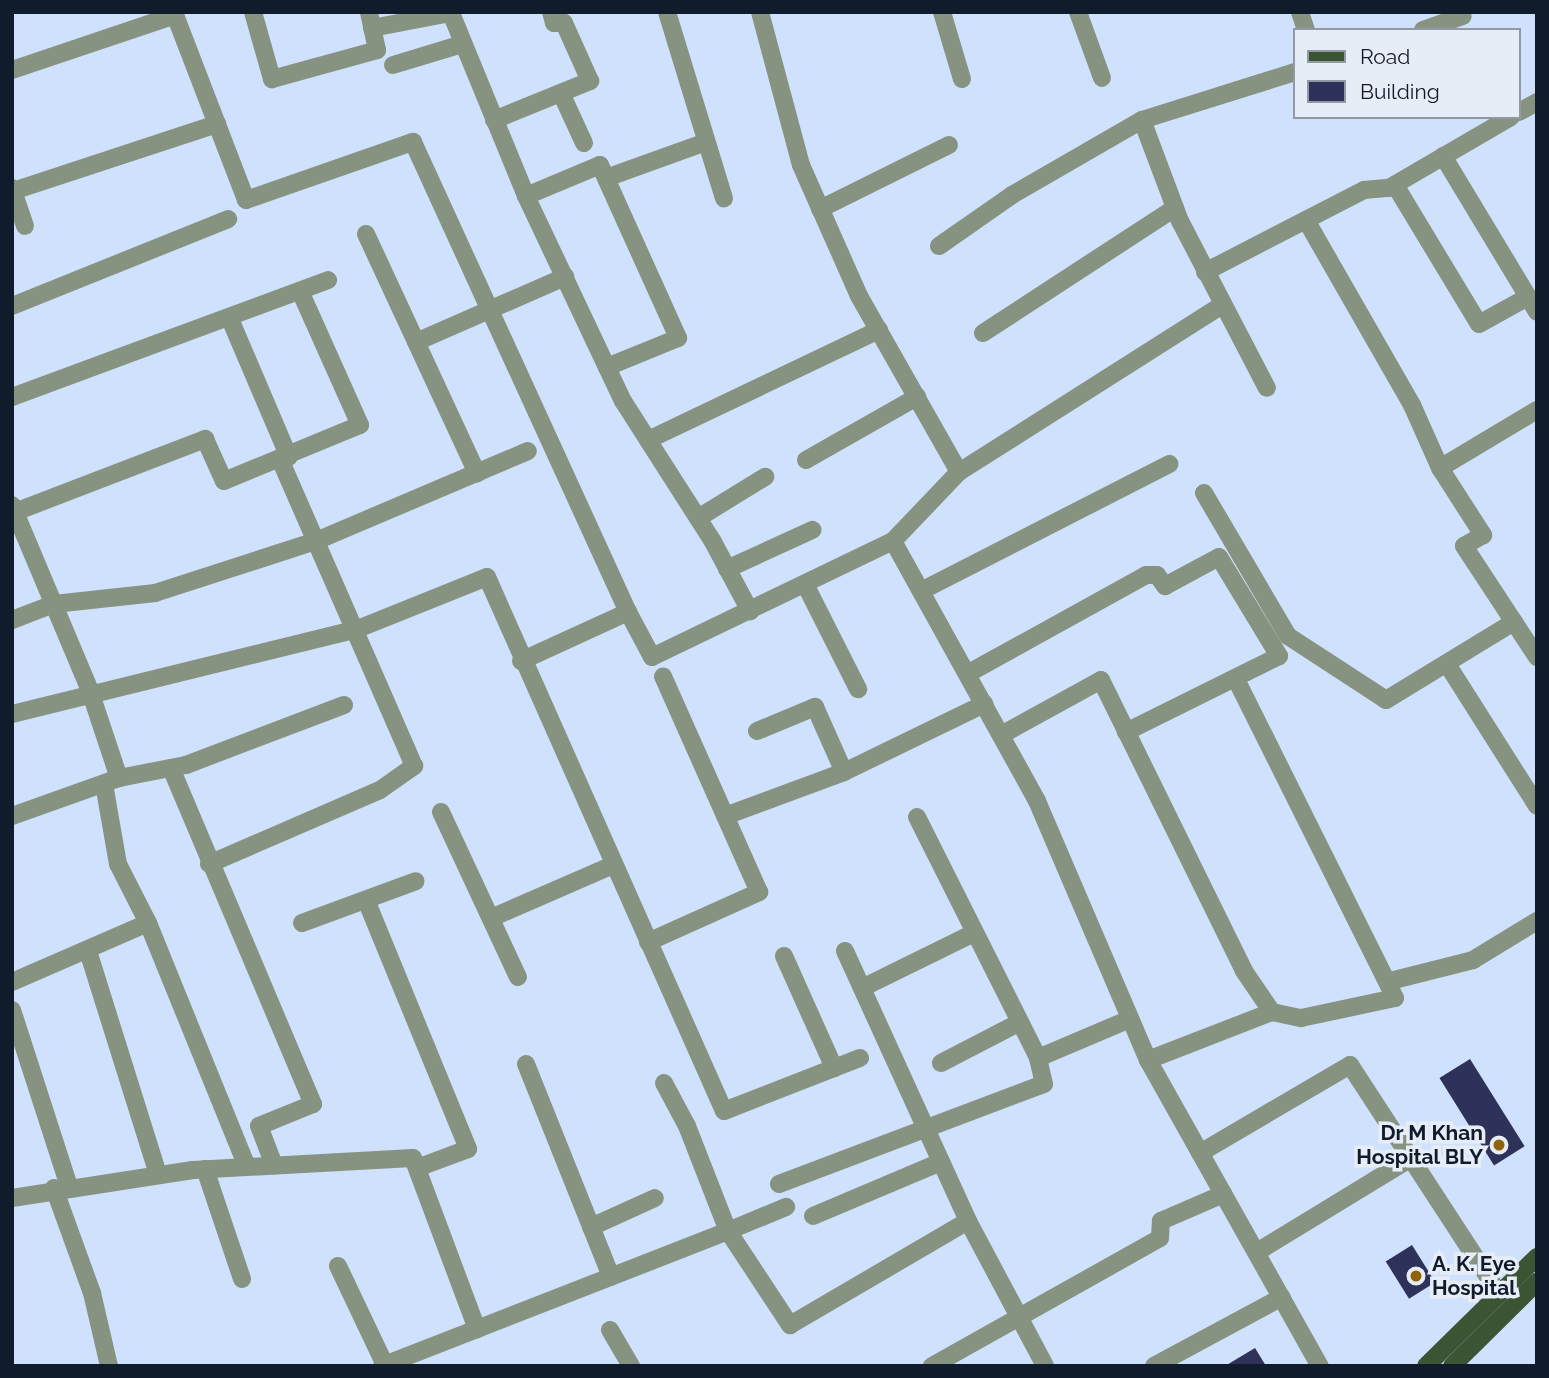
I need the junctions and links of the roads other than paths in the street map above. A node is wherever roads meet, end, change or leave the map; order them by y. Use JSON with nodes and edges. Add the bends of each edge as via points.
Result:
{"nodes":[{"id":1,"x":253,"y":12,"type":"edge"},
{"id":2,"x":551,"y":12,"type":"edge"},
{"id":3,"x":667,"y":12,"type":"edge"},
{"id":4,"x":760,"y":12,"type":"edge"},
{"id":5,"x":942,"y":12,"type":"edge"},
{"id":6,"x":1078,"y":12,"type":"edge"},
{"id":7,"x":1463,"y":16,"type":"dead end"},
{"id":8,"x":371,"y":20,"type":"edge"},
{"id":9,"x":1426,"y":23,"type":"edge"},
{"id":10,"x":463,"y":44,"type":"junction"},
{"id":11,"x":393,"y":65,"type":"dead end"},
{"id":12,"x":12,"y":70,"type":"edge"},
{"id":13,"x":1294,"y":72,"type":"edge"},
{"id":14,"x":1102,"y":78,"type":"dead end"},
{"id":15,"x":962,"y":79,"type":"dead end"},
{"id":16,"x":561,"y":93,"type":"junction"},
{"id":17,"x":1508,"y":119,"type":"edge"},
{"id":18,"x":494,"y":120,"type":"junction"},
{"id":19,"x":1142,"y":120,"type":"junction"},
{"id":20,"x":217,"y":124,"type":"junction"},
{"id":21,"x":706,"y":142,"type":"junction"},
{"id":22,"x":584,"y":143,"type":"dead end"},
{"id":23,"x":949,"y":145,"type":"dead end"},
{"id":24,"x":1443,"y":156,"type":"junction"},
{"id":25,"x":606,"y":178,"type":"junction"},
{"id":26,"x":1395,"y":184,"type":"junction"},
{"id":27,"x":13,"y":190,"type":"edge"},
{"id":28,"x":526,"y":196,"type":"junction"},
{"id":29,"x":724,"y":198,"type":"dead end"},
{"id":30,"x":1175,"y":208,"type":"junction"},
{"id":31,"x":820,"y":209,"type":"junction"},
{"id":32,"x":228,"y":219,"type":"dead end"},
{"id":33,"x":1306,"y":220,"type":"junction"},
{"id":34,"x":25,"y":226,"type":"dead end"},
{"id":35,"x":366,"y":234,"type":"dead end"},
{"id":36,"x":939,"y":246,"type":"dead end"},
{"id":37,"x":1205,"y":272,"type":"junction"},
{"id":38,"x":565,"y":277,"type":"junction"},
{"id":39,"x":328,"y":280,"type":"dead end"},
{"id":40,"x":300,"y":291,"type":"junction"},
{"id":41,"x":1532,"y":304,"type":"edge"},
{"id":42,"x":12,"y":306,"type":"edge"},
{"id":43,"x":1221,"y":306,"type":"junction"},
{"id":44,"x":490,"y":310,"type":"junction"},
{"id":45,"x":230,"y":319,"type":"junction"},
{"id":46,"x":878,"y":330,"type":"junction"},
{"id":47,"x":983,"y":333,"type":"dead end"},
{"id":48,"x":416,"y":342,"type":"junction"},
{"id":49,"x":607,"y":367,"type":"junction"},
{"id":50,"x":1267,"y":388,"type":"dead end"},
{"id":51,"x":12,"y":397,"type":"edge"},
{"id":52,"x":916,"y":397,"type":"junction"},
{"id":53,"x":1537,"y":410,"type":"edge"},
{"id":54,"x":648,"y":440,"type":"junction"},
{"id":55,"x":528,"y":451,"type":"dead end"},
{"id":56,"x":284,"y":458,"type":"junction"},
{"id":57,"x":806,"y":460,"type":"dead end"},
{"id":58,"x":1169,"y":464,"type":"dead end"},
{"id":59,"x":1440,"y":468,"type":"junction"},
{"id":60,"x":959,"y":472,"type":"junction"},
{"id":61,"x":477,"y":473,"type":"junction"},
{"id":62,"x":765,"y":477,"type":"dead end"},
{"id":63,"x":1204,"y":494,"type":"dead end"},
{"id":64,"x":15,"y":516,"type":"edge"},
{"id":65,"x":698,"y":518,"type":"junction"},
{"id":66,"x":812,"y":530,"type":"dead end"},
{"id":67,"x":316,"y":541,"type":"junction"},
{"id":68,"x":893,"y":541,"type":"junction"},
{"id":69,"x":727,"y":569,"type":"junction"},
{"id":70,"x":805,"y":584,"type":"junction"},
{"id":71,"x":921,"y":592,"type":"junction"},
{"id":72,"x":54,"y":604,"type":"junction"},
{"id":73,"x":750,"y":611,"type":"junction"},
{"id":74,"x":628,"y":612,"type":"junction"},
{"id":75,"x":12,"y":620,"type":"edge"},
{"id":76,"x":1514,"y":622,"type":"junction"},
{"id":77,"x":355,"y":630,"type":"junction"},
{"id":78,"x":1537,"y":657,"type":"edge"},
{"id":79,"x":521,"y":661,"type":"junction"},
{"id":80,"x":1447,"y":664,"type":"junction"},
{"id":81,"x":967,"y":674,"type":"junction"},
{"id":82,"x":663,"y":676,"type":"dead end"},
{"id":83,"x":1236,"y":679,"type":"junction"},
{"id":84,"x":858,"y":689,"type":"dead end"},
{"id":85,"x":90,"y":691,"type":"junction"},
{"id":86,"x":984,"y":704,"type":"junction"},
{"id":87,"x":344,"y":705,"type":"dead end"},
{"id":88,"x":12,"y":714,"type":"edge"},
{"id":89,"x":757,"y":732,"type":"dead end"},
{"id":90,"x":1126,"y":732,"type":"junction"},
{"id":91,"x":1001,"y":735,"type":"junction"},
{"id":92,"x":171,"y":768,"type":"junction"},
{"id":93,"x":844,"y":772,"type":"junction"},
{"id":94,"x":111,"y":781,"type":"junction"},
{"id":95,"x":1537,"y":806,"type":"edge"},
{"id":96,"x":441,"y":812,"type":"dead end"},
{"id":97,"x":12,"y":816,"type":"edge"},
{"id":98,"x":725,"y":816,"type":"junction"},
{"id":99,"x":917,"y":817,"type":"dead end"},
{"id":100,"x":209,"y":864,"type":"junction"},
{"id":101,"x":613,"y":865,"type":"junction"},
{"id":102,"x":415,"y":881,"type":"dead end"},
{"id":103,"x":366,"y":900,"type":"junction"},
{"id":104,"x":491,"y":919,"type":"junction"},
{"id":105,"x":1537,"y":921,"type":"edge"},
{"id":106,"x":148,"y":923,"type":"junction"},
{"id":107,"x":302,"y":923,"type":"dead end"},
{"id":108,"x":974,"y":933,"type":"junction"},
{"id":109,"x":648,"y":942,"type":"junction"},
{"id":110,"x":88,"y":951,"type":"junction"},
{"id":111,"x":845,"y":951,"type":"dead end"},
{"id":112,"x":784,"y":956,"type":"dead end"},
{"id":113,"x":518,"y":976,"type":"dead end"},
{"id":114,"x":1390,"y":981,"type":"junction"},
{"id":115,"x":12,"y":982,"type":"edge"},
{"id":116,"x":862,"y":988,"type":"junction"},
{"id":117,"x":12,"y":1010,"type":"edge"},
{"id":118,"x":1272,"y":1012,"type":"junction"},
{"id":119,"x":1130,"y":1018,"type":"junction"},
{"id":120,"x":1020,"y":1022,"type":"junction"},
{"id":121,"x":860,"y":1058,"type":"dead end"},
{"id":122,"x":1038,"y":1058,"type":"junction"},
{"id":123,"x":1148,"y":1060,"type":"junction"},
{"id":124,"x":941,"y":1063,"type":"dead end"},
{"id":125,"x":526,"y":1065,"type":"dead end"},
{"id":126,"x":834,"y":1068,"type":"junction"},
{"id":127,"x":664,"y":1083,"type":"dead end"},
{"id":128,"x":927,"y":1129,"type":"junction"},
{"id":129,"x":1200,"y":1153,"type":"junction"},
{"id":130,"x":1410,"y":1158,"type":"junction"},
{"id":131,"x":941,"y":1162,"type":"junction"},
{"id":132,"x":274,"y":1165,"type":"junction"},
{"id":133,"x":247,"y":1167,"type":"junction"},
{"id":134,"x":417,"y":1168,"type":"junction"},
{"id":135,"x":205,"y":1169,"type":"junction"},
{"id":136,"x":158,"y":1174,"type":"junction"},
{"id":137,"x":779,"y":1184,"type":"dead end"},
{"id":138,"x":61,"y":1187,"type":"junction"},
{"id":139,"x":1223,"y":1194,"type":"junction"},
{"id":140,"x":12,"y":1198,"type":"edge"},
{"id":141,"x":655,"y":1198,"type":"dead end"},
{"id":142,"x":786,"y":1207,"type":"dead end"},
{"id":143,"x":813,"y":1216,"type":"dead end"},
{"id":144,"x":968,"y":1221,"type":"junction"},
{"id":145,"x":591,"y":1227,"type":"junction"},
{"id":146,"x":728,"y":1231,"type":"junction"},
{"id":147,"x":1256,"y":1252,"type":"junction"},
{"id":148,"x":1537,"y":1257,"type":"edge"},
{"id":149,"x":338,"y":1266,"type":"dead end"},
{"id":150,"x":611,"y":1277,"type":"junction"},
{"id":151,"x":242,"y":1279,"type":"dead end"},
{"id":152,"x":1537,"y":1282,"type":"edge"},
{"id":153,"x":1499,"y":1294,"type":"junction"},
{"id":154,"x":1282,"y":1297,"type":"junction"},
{"id":155,"x":1018,"y":1315,"type":"junction"},
{"id":156,"x":477,"y":1329,"type":"junction"},
{"id":157,"x":610,"y":1331,"type":"dead end"},
{"id":158,"x":384,"y":1365,"type":"edge"},
{"id":159,"x":109,"y":1366,"type":"edge"},
{"id":160,"x":631,"y":1366,"type":"edge"},
{"id":161,"x":932,"y":1366,"type":"edge"},
{"id":162,"x":1045,"y":1366,"type":"edge"},
{"id":163,"x":1154,"y":1366,"type":"edge"},
{"id":164,"x":1320,"y":1366,"type":"edge"},
{"id":165,"x":1426,"y":1366,"type":"edge"},
{"id":166,"x":1452,"y":1366,"type":"edge"}],
"edges":[{"from":1,"to":8,"type":"street","via":[[272,79],[377,50]]},
{"from":2,"to":16,"type":"street","via":[[554,23],[564,23],[590,82]]},
{"from":3,"to":21,"type":"street"},
{"from":4,"to":31,"type":"street","via":[[800,164]]},
{"from":5,"to":15,"type":"street"},
{"from":6,"to":14,"type":"street"},
{"from":7,"to":9,"type":"street"},
{"from":8,"to":10,"type":"street","via":[[451,13]]},
{"from":10,"to":11,"type":"street"},
{"from":10,"to":18,"type":"street"},
{"from":12,"to":20,"type":"street","via":[[175,15]]},
{"from":13,"to":19,"type":"street"},
{"from":16,"to":18,"type":"street"},
{"from":16,"to":22,"type":"street"},
{"from":17,"to":24,"type":"street"},
{"from":18,"to":28,"type":"street"},
{"from":19,"to":30,"type":"street"},
{"from":19,"to":36,"type":"street","via":[[1012,195]]},
{"from":20,"to":27,"type":"street"},
{"from":20,"to":44,"type":"street","via":[[246,200],[414,142]]},
{"from":21,"to":25,"type":"street"},
{"from":21,"to":29,"type":"street"},
{"from":23,"to":31,"type":"street"},
{"from":24,"to":26,"type":"street"},
{"from":24,"to":41,"type":"street"},
{"from":25,"to":28,"type":"street","via":[[600,164]]},
{"from":25,"to":49,"type":"street","via":[[678,338]]},
{"from":26,"to":33,"type":"street","via":[[1364,190]]},
{"from":26,"to":41,"type":"street","via":[[1479,324]]},
{"from":27,"to":34,"type":"street"},
{"from":28,"to":38,"type":"street"},
{"from":30,"to":37,"type":"street"},
{"from":30,"to":47,"type":"street"},
{"from":31,"to":46,"type":"street"},
{"from":32,"to":42,"type":"street"},
{"from":33,"to":37,"type":"street"},
{"from":33,"to":59,"type":"street","via":[[1412,405]]},
{"from":35,"to":48,"type":"street"},
{"from":37,"to":43,"type":"street"},
{"from":38,"to":44,"type":"street"},
{"from":38,"to":49,"type":"street"},
{"from":39,"to":40,"type":"street"},
{"from":40,"to":45,"type":"street"},
{"from":40,"to":56,"type":"street","via":[[360,425]]},
{"from":43,"to":50,"type":"street"},
{"from":43,"to":60,"type":"street"},
{"from":44,"to":48,"type":"street"},
{"from":44,"to":74,"type":"street"},
{"from":45,"to":51,"type":"street"},
{"from":45,"to":56,"type":"street"},
{"from":46,"to":52,"type":"street"},
{"from":46,"to":54,"type":"street"},
{"from":48,"to":61,"type":"street"},
{"from":49,"to":54,"type":"street"},
{"from":52,"to":57,"type":"street"},
{"from":52,"to":60,"type":"street"},
{"from":53,"to":59,"type":"street"},
{"from":54,"to":65,"type":"street"},
{"from":55,"to":61,"type":"street"},
{"from":56,"to":64,"type":"street","via":[[224,481],[205,439]]},
{"from":56,"to":67,"type":"street"},
{"from":58,"to":71,"type":"street"},
{"from":59,"to":76,"type":"street","via":[[1483,536],[1464,546]]},
{"from":60,"to":68,"type":"street"},
{"from":61,"to":67,"type":"street"},
{"from":62,"to":65,"type":"street"},
{"from":63,"to":80,"type":"street","via":[[1288,636],[1386,700]]},
{"from":64,"to":72,"type":"street"},
{"from":65,"to":69,"type":"street"},
{"from":66,"to":69,"type":"street"},
{"from":67,"to":72,"type":"street","via":[[155,593]]},
{"from":67,"to":77,"type":"street"},
{"from":68,"to":70,"type":"street"},
{"from":68,"to":71,"type":"street"},
{"from":69,"to":73,"type":"street"},
{"from":70,"to":73,"type":"street"},
{"from":70,"to":84,"type":"street"},
{"from":71,"to":81,"type":"street"},
{"from":72,"to":75,"type":"street"},
{"from":72,"to":85,"type":"street"},
{"from":73,"to":74,"type":"street","via":[[652,657]]},
{"from":74,"to":79,"type":"street"},
{"from":76,"to":78,"type":"street"},
{"from":76,"to":80,"type":"street"},
{"from":77,"to":79,"type":"street","via":[[487,577]]},
{"from":77,"to":85,"type":"street"},
{"from":77,"to":100,"type":"street","via":[[414,766],[380,790]]},
{"from":79,"to":101,"type":"street"},
{"from":80,"to":95,"type":"street"},
{"from":81,"to":83,"type":"street","via":[[1146,575],[1157,575],[1165,586],[1219,557],[1279,656]]},
{"from":81,"to":86,"type":"street"},
{"from":82,"to":98,"type":"street"},
{"from":83,"to":90,"type":"street"},
{"from":83,"to":114,"type":"street"},
{"from":85,"to":88,"type":"street"},
{"from":85,"to":94,"type":"street"},
{"from":86,"to":91,"type":"street"},
{"from":86,"to":93,"type":"street"},
{"from":87,"to":92,"type":"street"},
{"from":89,"to":93,"type":"street","via":[[815,707]]},
{"from":90,"to":91,"type":"street","via":[[1101,680]]},
{"from":90,"to":118,"type":"street","via":[[1244,971]]},
{"from":91,"to":119,"type":"street","via":[[1037,801]]},
{"from":92,"to":94,"type":"street"},
{"from":92,"to":100,"type":"street"},
{"from":93,"to":98,"type":"street"},
{"from":94,"to":97,"type":"street"},
{"from":94,"to":106,"type":"street","via":[[118,864]]},
{"from":96,"to":104,"type":"street"},
{"from":98,"to":109,"type":"street","via":[[759,892]]},
{"from":99,"to":108,"type":"street"},
{"from":100,"to":132,"type":"street","via":[[313,1104],[259,1126]]},
{"from":101,"to":104,"type":"street"},
{"from":101,"to":109,"type":"street"},
{"from":102,"to":103,"type":"street"},
{"from":103,"to":107,"type":"street"},
{"from":103,"to":134,"type":"street","via":[[468,1149]]},
{"from":104,"to":113,"type":"street"},
{"from":105,"to":114,"type":"street","via":[[1473,960]]},
{"from":106,"to":110,"type":"street"},
{"from":106,"to":133,"type":"street"},
{"from":108,"to":116,"type":"street"},
{"from":108,"to":120,"type":"street"},
{"from":109,"to":126,"type":"street","via":[[724,1111]]},
{"from":110,"to":115,"type":"street"},
{"from":110,"to":136,"type":"street"},
{"from":111,"to":116,"type":"street"},
{"from":112,"to":126,"type":"street"},
{"from":114,"to":118,"type":"street","via":[[1395,999],[1301,1018]]},
{"from":116,"to":128,"type":"street"},
{"from":117,"to":138,"type":"street"},
{"from":118,"to":123,"type":"street"},
{"from":119,"to":122,"type":"street"},
{"from":119,"to":123,"type":"street"},
{"from":120,"to":122,"type":"street"},
{"from":120,"to":124,"type":"street"},
{"from":121,"to":126,"type":"street"},
{"from":122,"to":128,"type":"street","via":[[1044,1084]]},
{"from":123,"to":129,"type":"street"},
{"from":125,"to":145,"type":"street"},
{"from":127,"to":146,"type":"street","via":[[687,1126]]},
{"from":128,"to":131,"type":"street"},
{"from":128,"to":137,"type":"street"},
{"from":129,"to":130,"type":"street","via":[[1350,1065]]},
{"from":129,"to":139,"type":"street"},
{"from":130,"to":147,"type":"street"},
{"from":130,"to":153,"type":"street"},
{"from":131,"to":143,"type":"street"},
{"from":131,"to":144,"type":"street"},
{"from":132,"to":133,"type":"street"},
{"from":132,"to":134,"type":"street","via":[[413,1158]]},
{"from":133,"to":135,"type":"street"},
{"from":134,"to":156,"type":"street"},
{"from":135,"to":136,"type":"street"},
{"from":135,"to":151,"type":"street"},
{"from":136,"to":138,"type":"street"},
{"from":138,"to":140,"type":"street"},
{"from":138,"to":159,"type":"street"},
{"from":139,"to":147,"type":"street"},
{"from":139,"to":155,"type":"street","via":[[1161,1221],[1160,1238]]},
{"from":141,"to":145,"type":"street"},
{"from":142,"to":146,"type":"street"},
{"from":144,"to":146,"type":"street","via":[[790,1325]]},
{"from":144,"to":155,"type":"street"},
{"from":145,"to":150,"type":"street"},
{"from":146,"to":150,"type":"street"},
{"from":147,"to":154,"type":"street"},
{"from":148,"to":153,"type":"main road"},
{"from":149,"to":158,"type":"street"},
{"from":150,"to":156,"type":"street"},
{"from":152,"to":166,"type":"main road"},
{"from":153,"to":165,"type":"main road"},
{"from":154,"to":163,"type":"street"},
{"from":154,"to":164,"type":"street"},
{"from":155,"to":161,"type":"street"},
{"from":155,"to":162,"type":"street"},
{"from":156,"to":158,"type":"street"},
{"from":157,"to":160,"type":"street"}]}
